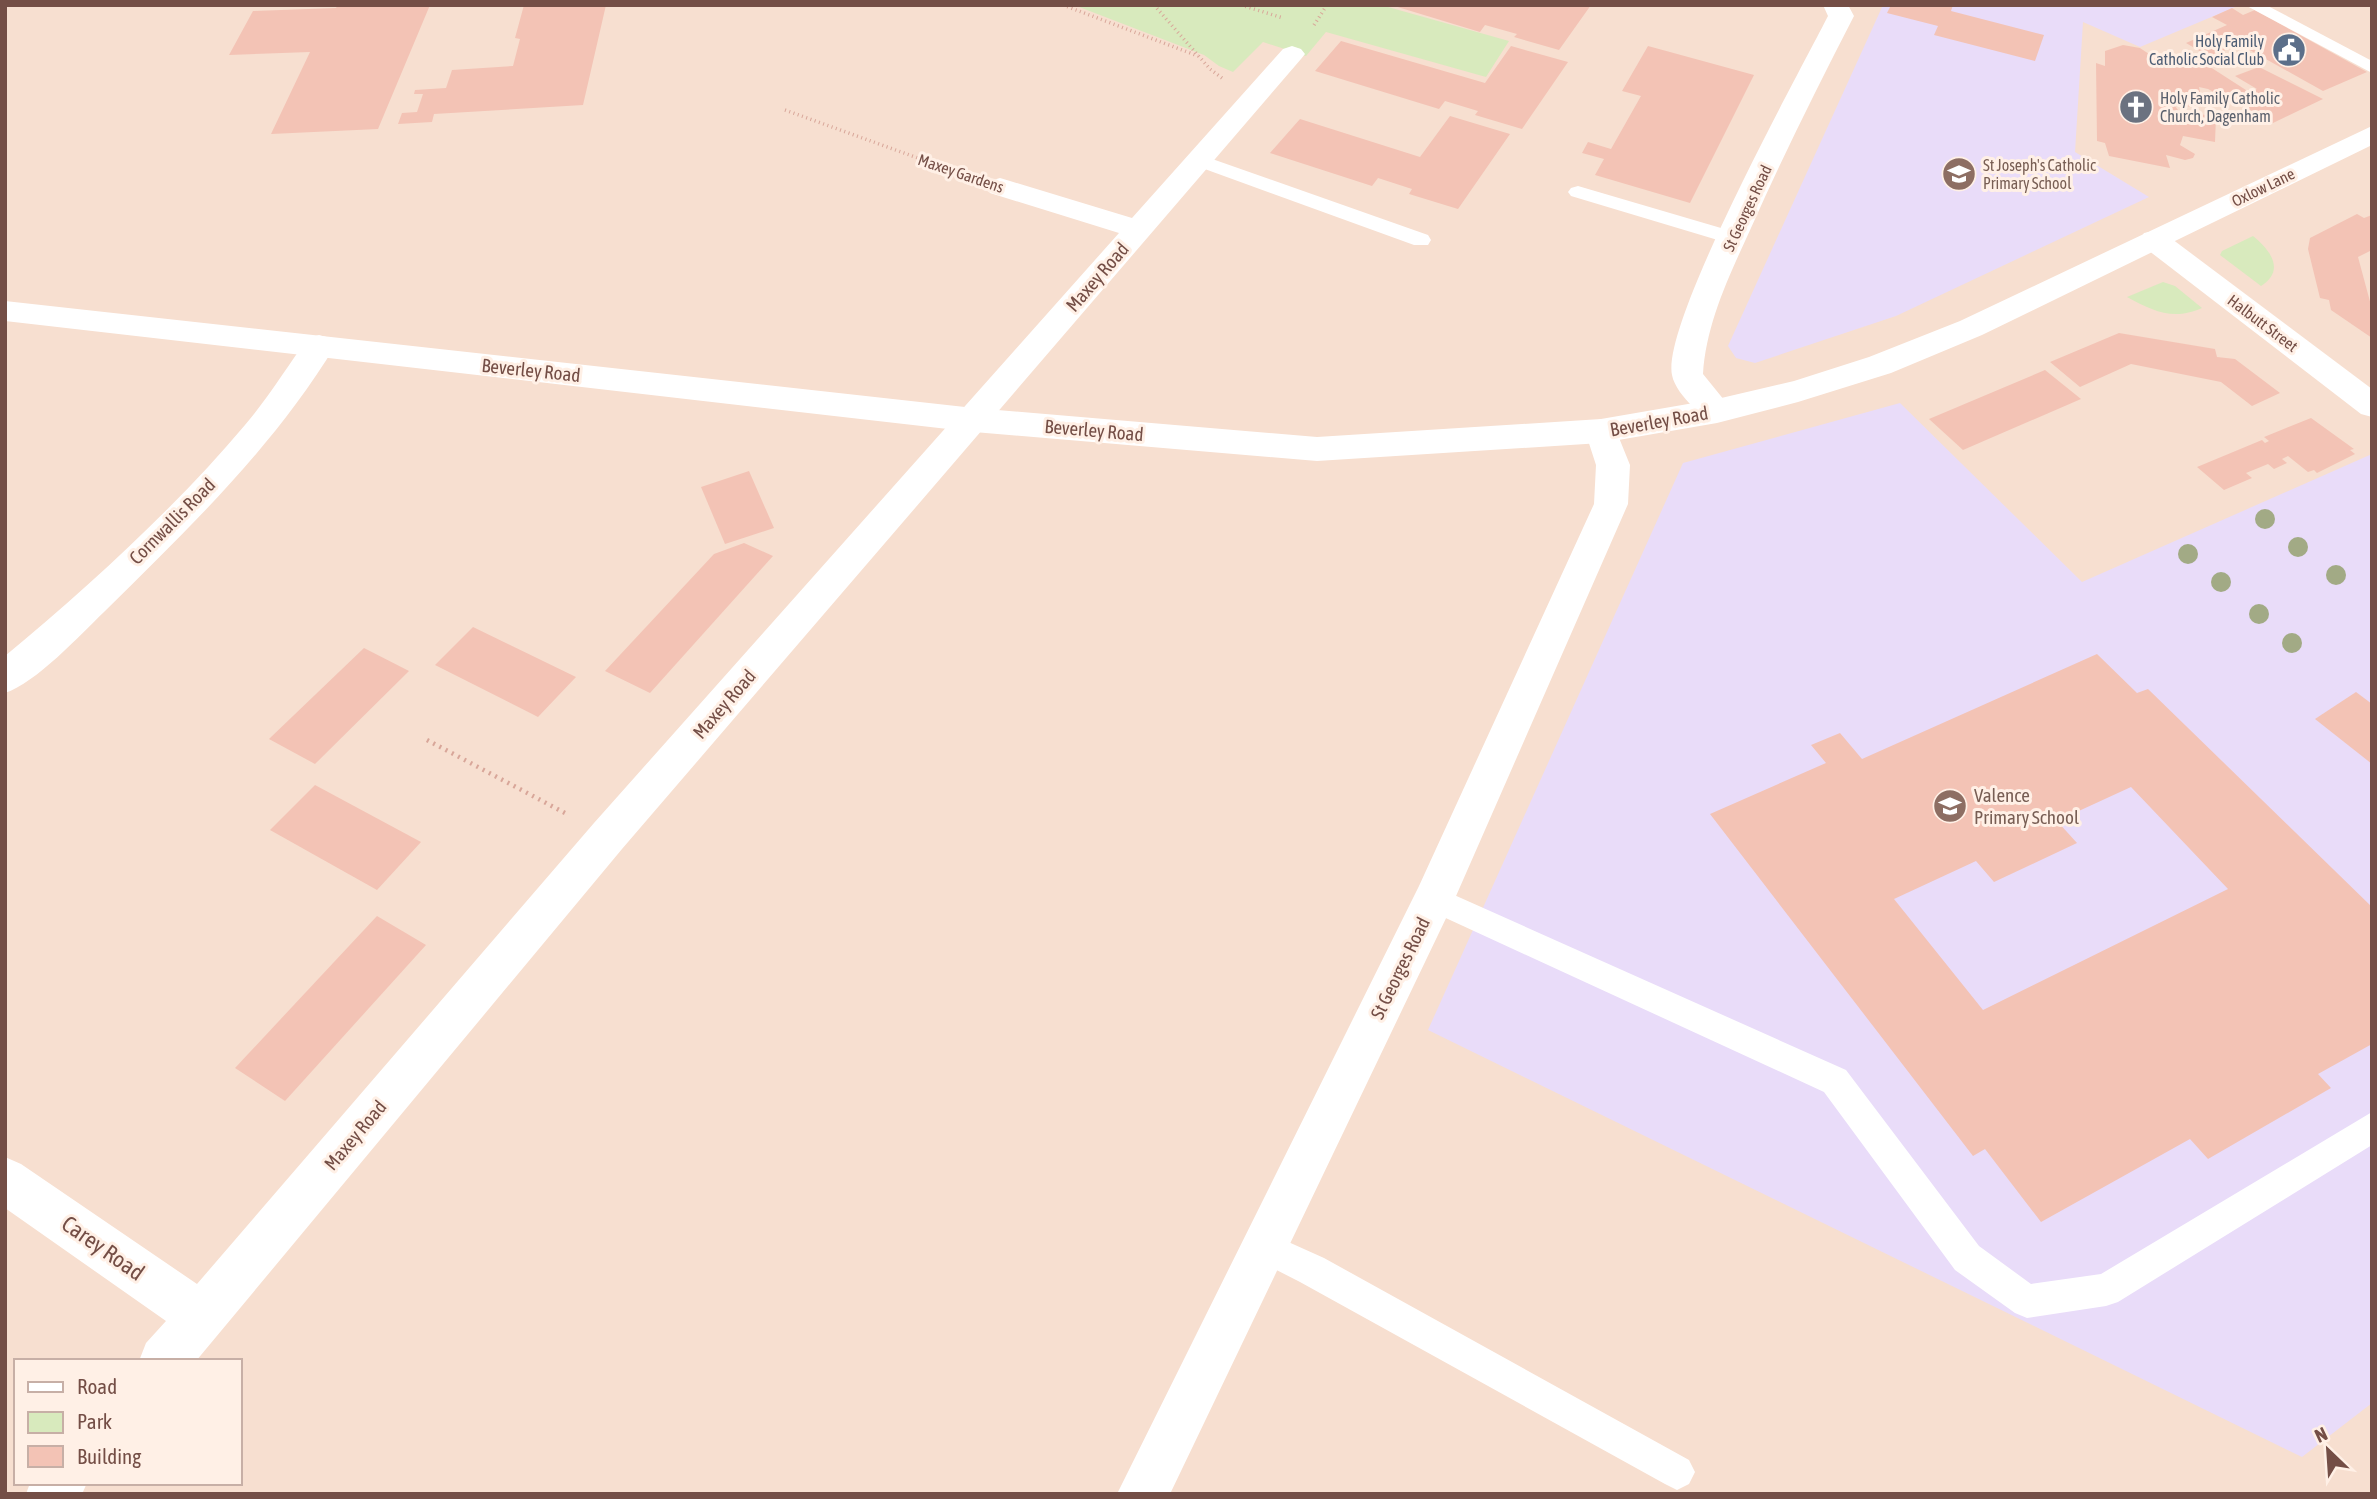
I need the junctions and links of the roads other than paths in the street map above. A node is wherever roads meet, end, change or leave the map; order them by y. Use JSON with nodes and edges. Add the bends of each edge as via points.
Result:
{"nodes":[{"id":1,"x":1835,"y":5,"type":"edge"},
{"id":2,"x":2253,"y":5,"type":"edge"},
{"id":3,"x":1294,"y":31,"type":"road end"},
{"id":4,"x":2372,"y":68,"type":"edge"},
{"id":5,"x":2372,"y":134,"type":"edge"},
{"id":6,"x":1198,"y":160,"type":"junction"},
{"id":7,"x":1000,"y":187,"type":"road end"},
{"id":8,"x":1578,"y":192,"type":"dead end"},
{"id":9,"x":1138,"y":229,"type":"junction"},
{"id":10,"x":1731,"y":238,"type":"junction"},
{"id":11,"x":1421,"y":240,"type":"dead end"},
{"id":12,"x":2154,"y":240,"type":"junction"},
{"id":13,"x":5,"y":311,"type":"edge"},
{"id":14,"x":319,"y":346,"type":"junction"},
{"id":15,"x":2372,"y":406,"type":"edge"},
{"id":16,"x":1717,"y":411,"type":"junction"},
{"id":17,"x":974,"y":420,"type":"junction"},
{"id":18,"x":1601,"y":431,"type":"junction"},
{"id":19,"x":5,"y":678,"type":"edge"},
{"id":20,"x":1434,"y":899,"type":"junction"},
{"id":21,"x":2372,"y":1127,"type":"edge"},
{"id":22,"x":5,"y":1180,"type":"edge"},
{"id":23,"x":1264,"y":1247,"type":"junction"},
{"id":24,"x":201,"y":1316,"type":"junction"},
{"id":25,"x":166,"y":1359,"type":"edge"},
{"id":26,"x":1676,"y":1472,"type":"dead end"},
{"id":27,"x":1143,"y":1494,"type":"edge"}],
"edges":[{"from":1,"to":10,"type":"street","name":"St Georges Road","via":[[1840,16]]},
{"from":2,"to":4,"type":"lane"},
{"from":3,"to":6,"type":"street","name":"Maxey Road","via":[[1251,100]]},
{"from":5,"to":12,"type":"street","name":"Oxlow Lane"},
{"from":6,"to":9,"type":"street","name":"Maxey Road"},
{"from":6,"to":11,"type":"lane"},
{"from":7,"to":9,"type":"street","name":"Maxey Gardens"},
{"from":8,"to":10,"type":"lane"},
{"from":9,"to":17,"type":"street","name":"Maxey Road"},
{"from":10,"to":16,"type":"street","name":"St Georges Road","via":[[1689,340],[1686,373]]},
{"from":12,"to":15,"type":"street","name":"Halbutt Street"},
{"from":12,"to":16,"type":"street","name":"Beverley Road","via":[[1971,328],[1880,365]]},
{"from":13,"to":14,"type":"street","name":"Beverley Road"},
{"from":14,"to":17,"type":"street","name":"Beverley Road"},
{"from":14,"to":19,"type":"street","name":"Cornwallis Road","via":[[257,433],[189,507]]},
{"from":16,"to":18,"type":"street","name":"Beverley Road"},
{"from":17,"to":18,"type":"street","name":"Beverley Road","via":[[1317,449]]},
{"from":17,"to":24,"type":"street","name":"Maxey Road","via":[[608,836]]},
{"from":18,"to":20,"type":"street","name":"St Georges Road","via":[[1612,465],[1611,504]]},
{"from":20,"to":21,"type":"lane","via":[[1835,1081],[1967,1258],[2027,1301],[2106,1290]]},
{"from":20,"to":23,"type":"street","name":"St Georges Road"},
{"from":22,"to":24,"type":"street","name":"Carey Road"},
{"from":23,"to":26,"type":"lane"},
{"from":23,"to":27,"type":"street","name":"St Georges Road"},
{"from":24,"to":25,"type":"street","name":"Maxey Road"}]}
